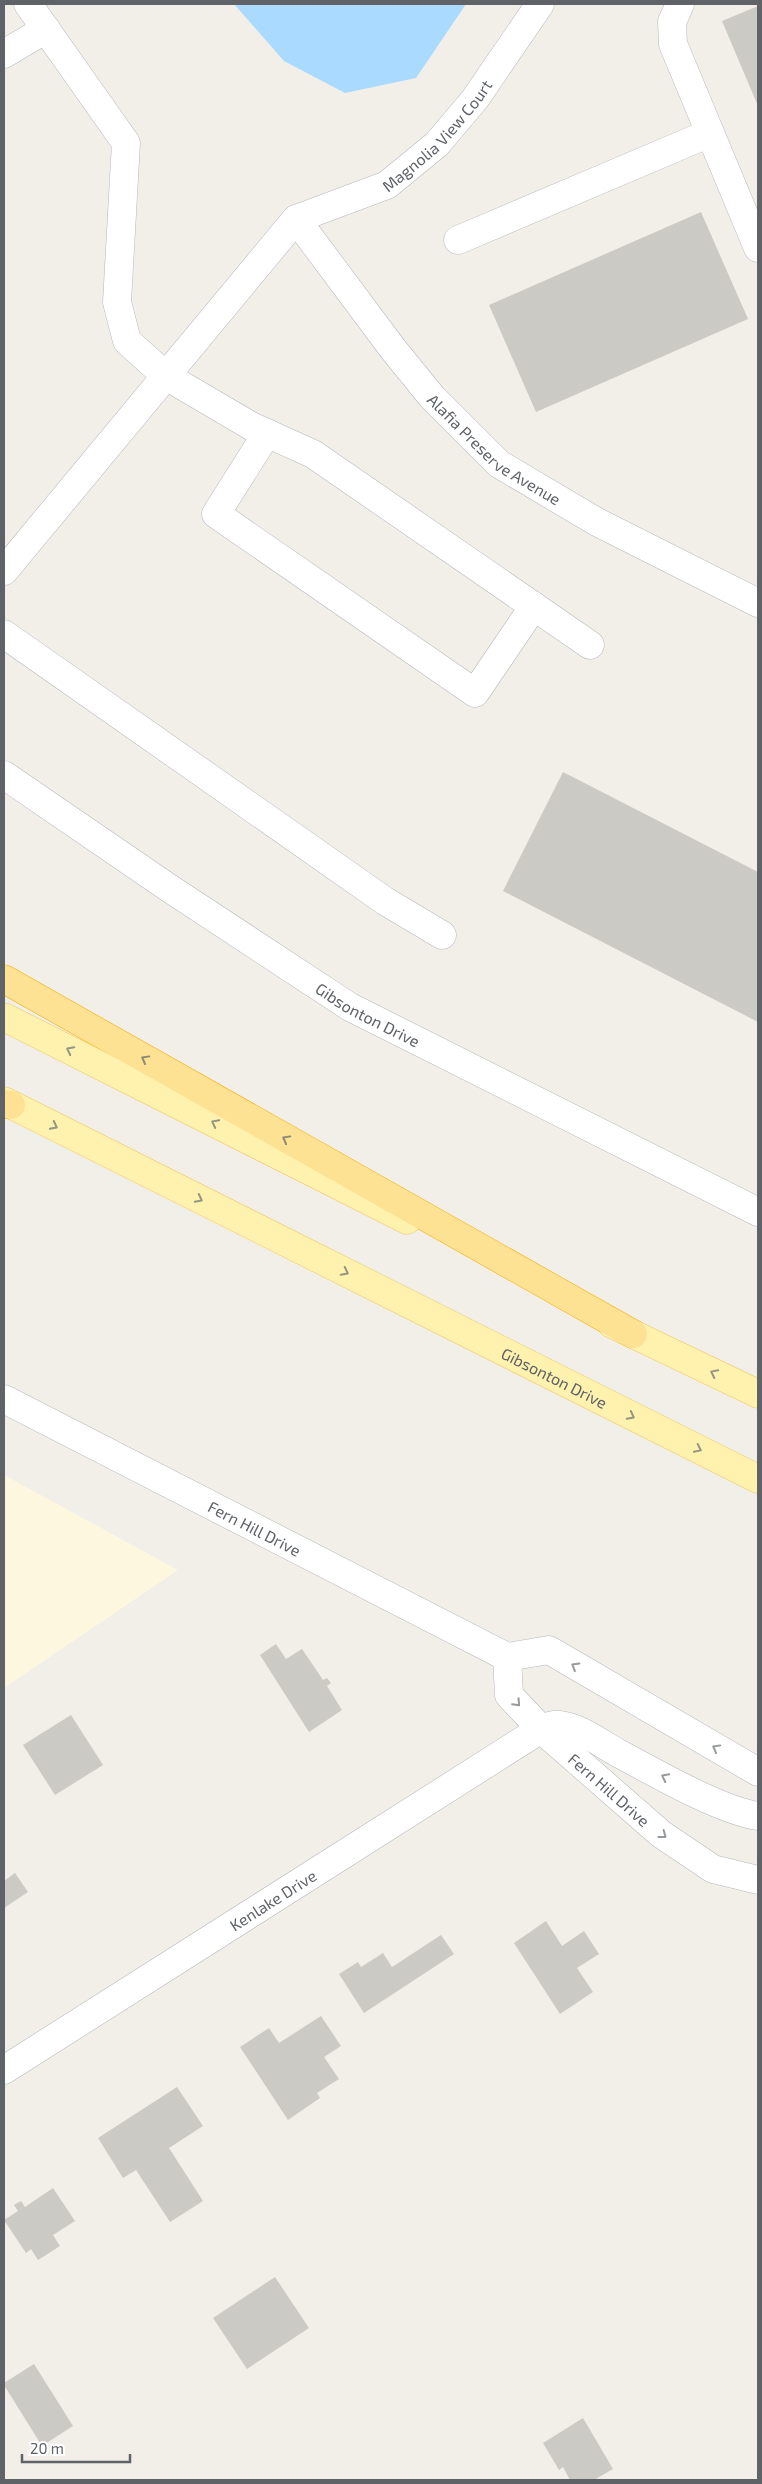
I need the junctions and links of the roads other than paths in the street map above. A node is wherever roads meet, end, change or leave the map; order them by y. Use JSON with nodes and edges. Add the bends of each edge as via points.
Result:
{"nodes":[{"id":1,"x":28,"y":4,"type":"edge"},
{"id":2,"x":540,"y":4,"type":"edge"},
{"id":3,"x":680,"y":4,"type":"edge"},
{"id":4,"x":46,"y":29,"type":"junction"},
{"id":5,"x":4,"y":54,"type":"edge"},
{"id":6,"x":710,"y":134,"type":"junction"},
{"id":7,"x":296,"y":219,"type":"junction"},
{"id":8,"x":458,"y":240,"type":"dead end"},
{"id":9,"x":758,"y":248,"type":"edge"},
{"id":10,"x":166,"y":376,"type":"junction"},
{"id":11,"x":267,"y":433,"type":"junction"},
{"id":12,"x":4,"y":571,"type":"edge"},
{"id":13,"x":758,"y":603,"type":"edge"},
{"id":14,"x":534,"y":606,"type":"junction"},
{"id":15,"x":4,"y":634,"type":"edge"},
{"id":16,"x":590,"y":645,"type":"dead end"},
{"id":17,"x":4,"y":775,"type":"edge"},
{"id":18,"x":442,"y":935,"type":"dead end"},
{"id":19,"x":4,"y":979,"type":"edge"},
{"id":20,"x":4,"y":1017,"type":"edge"},
{"id":21,"x":6,"y":1103,"type":"edge"},
{"id":22,"x":758,"y":1212,"type":"edge"},
{"id":23,"x":634,"y":1334,"type":"junction"},
{"id":24,"x":758,"y":1394,"type":"edge"},
{"id":25,"x":4,"y":1399,"type":"edge"},
{"id":26,"x":758,"y":1479,"type":"edge"},
{"id":27,"x":507,"y":1657,"type":"junction"},
{"id":28,"x":541,"y":1729,"type":"junction"},
{"id":29,"x":758,"y":1772,"type":"edge"},
{"id":30,"x":758,"y":1816,"type":"edge"},
{"id":31,"x":758,"y":1880,"type":"edge"},
{"id":32,"x":4,"y":2070,"type":"edge"}],
"edges":[{"from":1,"to":4,"type":"street"},
{"from":2,"to":7,"type":"street","name":"Magnolia View Court","via":[[475,99],[438,144],[387,185]]},
{"from":3,"to":6,"type":"street","via":[[672,22],[673,44]]},
{"from":4,"to":5,"type":"street"},
{"from":4,"to":10,"type":"street","via":[[126,143],[117,302],[127,341]]},
{"from":6,"to":8,"type":"street"},
{"from":6,"to":9,"type":"street"},
{"from":7,"to":10,"type":"street"},
{"from":7,"to":13,"type":"street","name":"Alafia Preserve Avenue","via":[[432,397],[499,464],[597,522]]},
{"from":10,"to":11,"type":"street"},
{"from":10,"to":12,"type":"street"},
{"from":11,"to":14,"type":"street","via":[[313,454]]},
{"from":11,"to":14,"type":"street","via":[[216,514],[475,694]]},
{"from":14,"to":16,"type":"street"},
{"from":15,"to":18,"type":"street","via":[[385,901]]},
{"from":17,"to":22,"type":"street","name":"Gibsonton Drive","via":[[350,1006]]},
{"from":23,"to":19,"type":"highway","one_way":true},
{"from":23,"to":20,"type":"main road","one_way":true},
{"from":21,"to":26,"type":"main road","name":"Gibsonton Drive","one_way":true},
{"from":24,"to":23,"type":"main road","one_way":true},
{"from":25,"to":27,"type":"street","name":"Fern Hill Drive"},
{"from":27,"to":28,"type":"street","name":"Fern Hill Drive","one_way":true,"via":[[509,1694]]},
{"from":29,"to":27,"type":"street","one_way":true,"via":[[549,1650]]},
{"from":30,"to":28,"type":"street","one_way":true,"via":[[741,1813],[692,1790],[579,1730],[557,1724]]},
{"from":28,"to":31,"type":"street","name":"Fern Hill Drive","one_way":true,"via":[[661,1834],[713,1869]]},
{"from":28,"to":32,"type":"street","name":"Kenlake Drive"}]}
